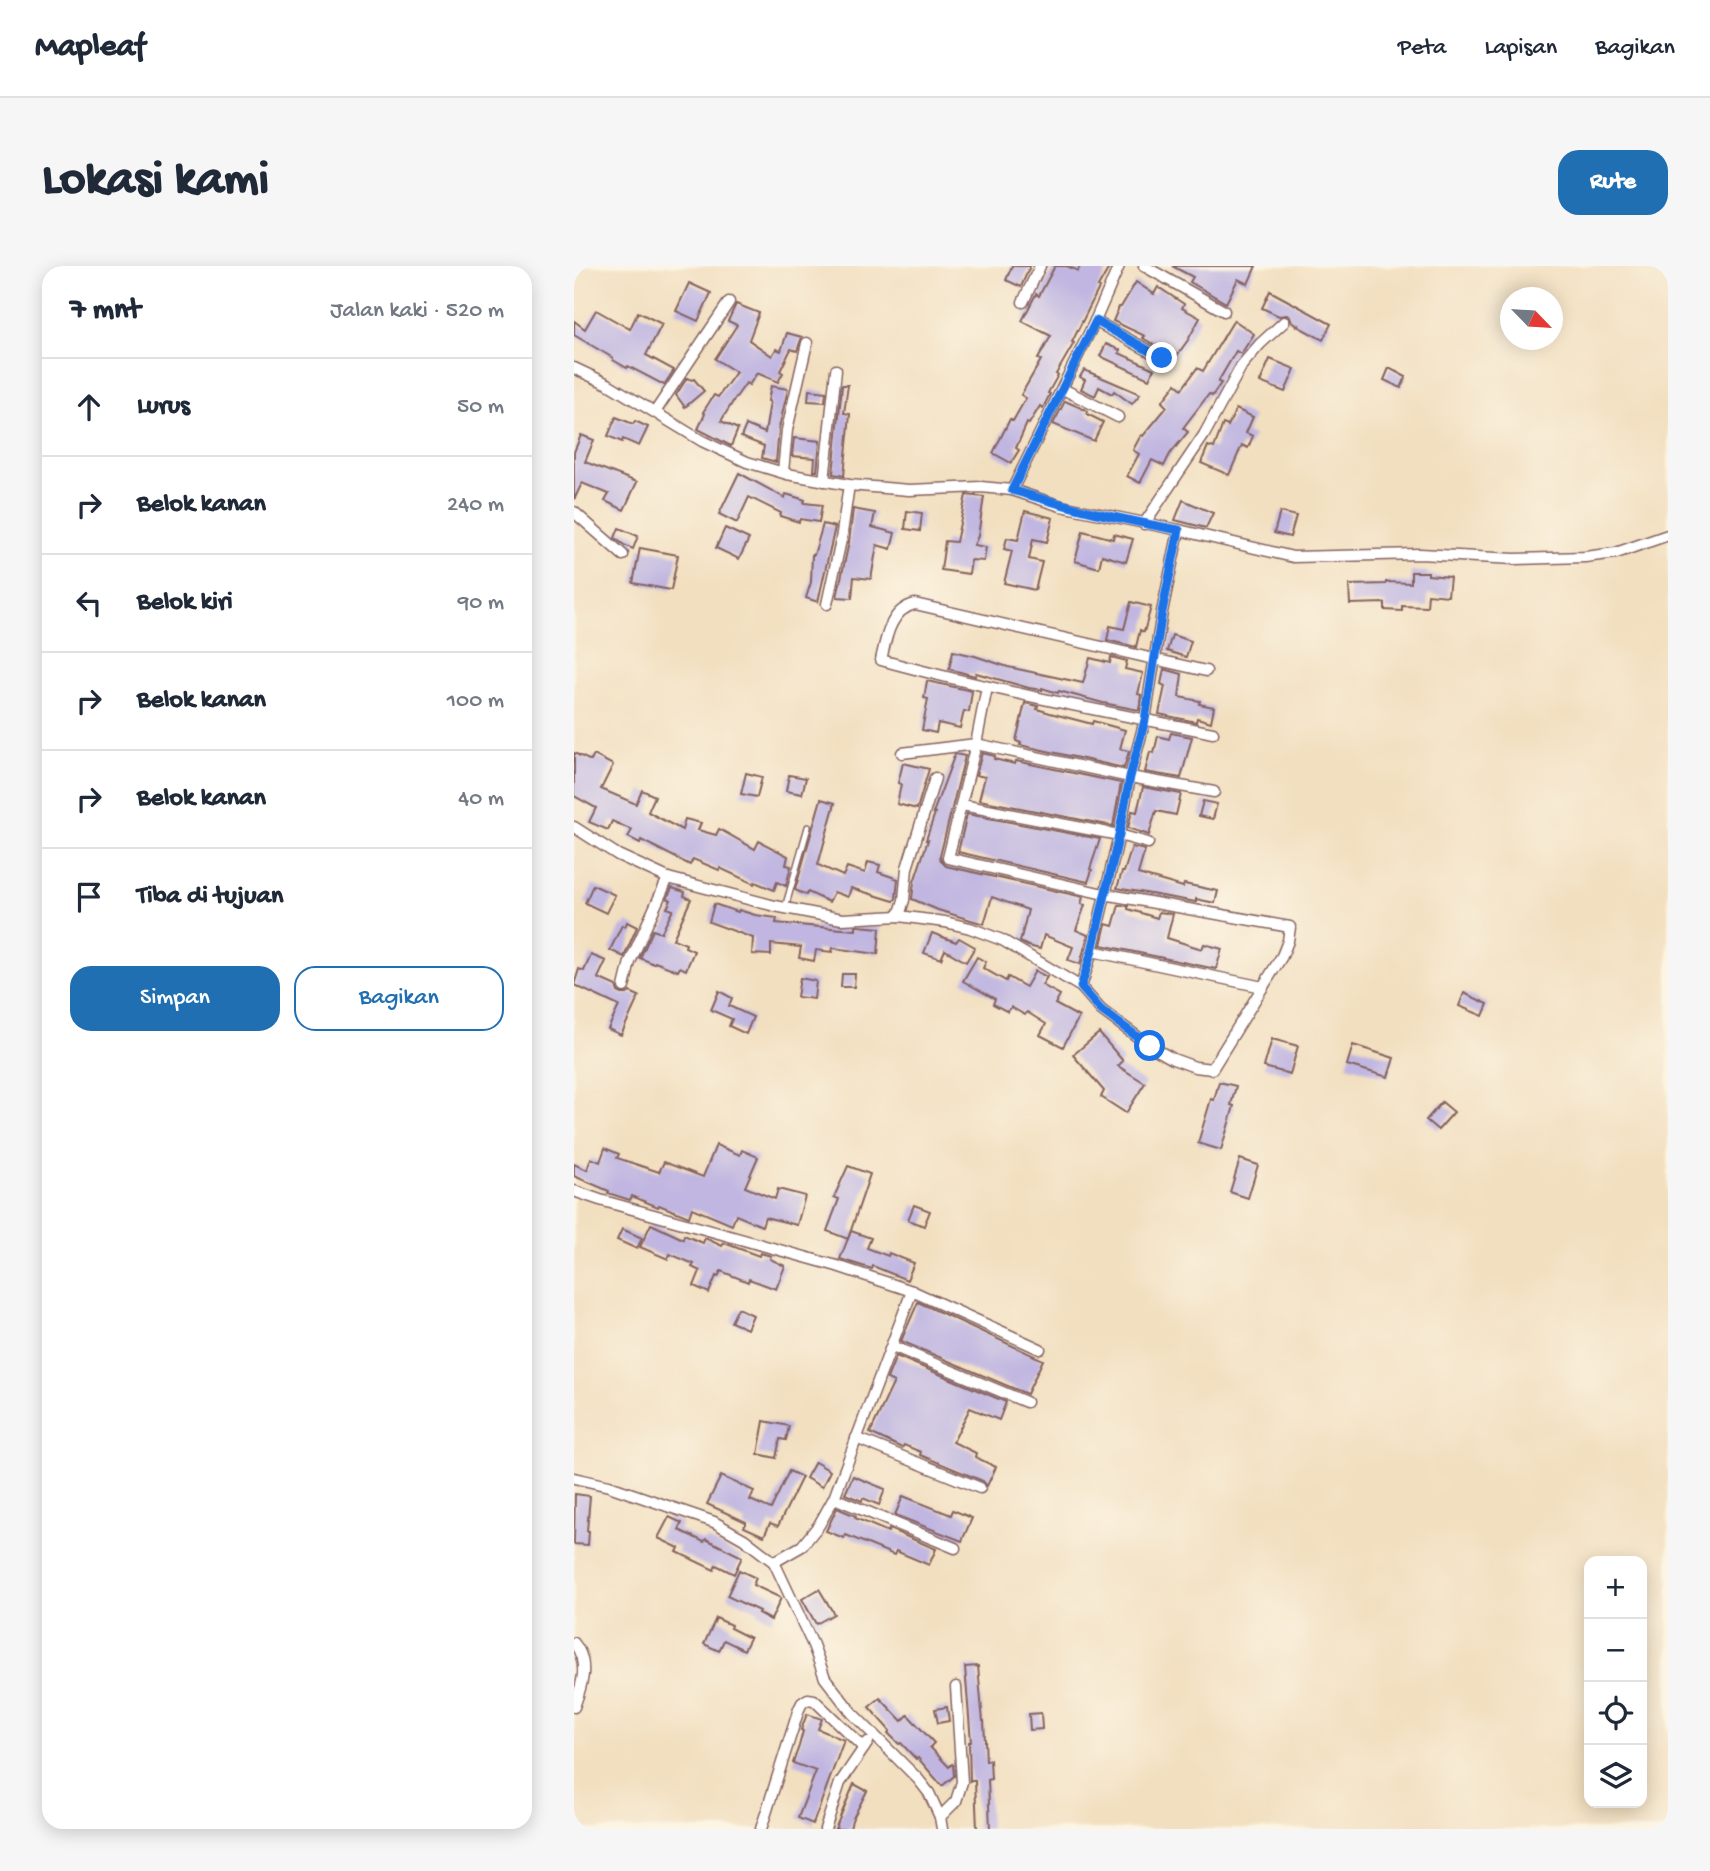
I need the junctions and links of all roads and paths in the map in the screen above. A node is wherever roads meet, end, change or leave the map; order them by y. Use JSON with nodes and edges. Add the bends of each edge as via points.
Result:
{"nodes":[{"id":1,"x":1040,"y":266,"type":"edge"},
{"id":2,"x":1119,"y":266,"type":"edge"},
{"id":3,"x":1144,"y":266,"type":"edge"},
{"id":4,"x":729,"y":302,"type":"dead end"},
{"id":5,"x":1023,"y":302,"type":"dead end"},
{"id":6,"x":1224,"y":311,"type":"dead end"},
{"id":7,"x":1096,"y":321,"type":"junction"},
{"id":8,"x":1284,"y":323,"type":"dead end"},
{"id":9,"x":807,"y":343,"type":"dead end"},
{"id":10,"x":1162,"y":358,"type":"dead end"},
{"id":11,"x":574,"y":368,"type":"edge"},
{"id":12,"x":836,"y":370,"type":"dead end"},
{"id":13,"x":1063,"y":388,"type":"junction"},
{"id":14,"x":654,"y":412,"type":"junction"},
{"id":15,"x":1118,"y":417,"type":"dead end"},
{"id":16,"x":783,"y":472,"type":"junction"},
{"id":17,"x":824,"y":481,"type":"junction"},
{"id":18,"x":849,"y":485,"type":"junction"},
{"id":19,"x":1012,"y":490,"type":"junction"},
{"id":20,"x":574,"y":512,"type":"edge"},
{"id":21,"x":1144,"y":524,"type":"junction"},
{"id":22,"x":1179,"y":530,"type":"junction"},
{"id":23,"x":1668,"y":535,"type":"edge"},
{"id":24,"x":623,"y":555,"type":"dead end"},
{"id":25,"x":827,"y":604,"type":"dead end"},
{"id":26,"x":1156,"y":660,"type":"junction"},
{"id":27,"x":1206,"y":671,"type":"dead end"},
{"id":28,"x":987,"y":687,"type":"junction"},
{"id":29,"x":1145,"y":720,"type":"junction"},
{"id":30,"x":1213,"y":733,"type":"dead end"},
{"id":31,"x":976,"y":744,"type":"junction"},
{"id":32,"x":902,"y":753,"type":"dead end"},
{"id":33,"x":1130,"y":777,"type":"junction"},
{"id":34,"x":935,"y":778,"type":"dead end"},
{"id":35,"x":1214,"y":792,"type":"dead end"},
{"id":36,"x":962,"y":804,"type":"junction"},
{"id":37,"x":574,"y":827,"type":"edge"},
{"id":38,"x":808,"y":827,"type":"dead end"},
{"id":39,"x":1119,"y":835,"type":"junction"},
{"id":40,"x":1148,"y":843,"type":"dead end"},
{"id":41,"x":668,"y":878,"type":"junction"},
{"id":42,"x":1104,"y":894,"type":"junction"},
{"id":43,"x":785,"y":908,"type":"junction"},
{"id":44,"x":899,"y":916,"type":"junction"},
{"id":45,"x":1092,"y":951,"type":"junction"},
{"id":46,"x":624,"y":987,"type":"dead end"},
{"id":47,"x":1081,"y":987,"type":"junction"},
{"id":48,"x":1264,"y":987,"type":"junction"},
{"id":49,"x":574,"y":1191,"type":"edge"},
{"id":50,"x":912,"y":1291,"type":"junction"},
{"id":51,"x":892,"y":1346,"type":"junction"},
{"id":52,"x":1040,"y":1349,"type":"dead end"},
{"id":53,"x":1026,"y":1402,"type":"dead end"},
{"id":54,"x":856,"y":1438,"type":"junction"},
{"id":55,"x":574,"y":1478,"type":"edge"},
{"id":56,"x":980,"y":1489,"type":"dead end"},
{"id":57,"x":834,"y":1498,"type":"junction"},
{"id":58,"x":955,"y":1548,"type":"dead end"},
{"id":59,"x":774,"y":1562,"type":"junction"},
{"id":60,"x":574,"y":1643,"type":"edge"},
{"id":61,"x":956,"y":1687,"type":"dead end"},
{"id":62,"x":574,"y":1707,"type":"edge"},
{"id":63,"x":873,"y":1734,"type":"junction"},
{"id":64,"x":864,"y":1748,"type":"junction"},
{"id":65,"x":940,"y":1817,"type":"junction"},
{"id":66,"x":761,"y":1829,"type":"edge"},
{"id":67,"x":825,"y":1829,"type":"edge"},
{"id":68,"x":942,"y":1829,"type":"edge"}],
"edges":[{"from":1,"to":5,"type":"street"},
{"from":2,"to":7,"type":"street"},
{"from":3,"to":6,"type":"street"},
{"from":4,"to":14,"type":"street"},
{"from":7,"to":10,"type":"street"},
{"from":7,"to":13,"type":"street"},
{"from":8,"to":21,"type":"street","via":[[1242,365],[1204,435]]},
{"from":9,"to":16,"type":"street","via":[[787,430]]},
{"from":11,"to":14,"type":"street"},
{"from":12,"to":17,"type":"street"},
{"from":13,"to":15,"type":"street"},
{"from":13,"to":19,"type":"street"},
{"from":14,"to":16,"type":"street","via":[[747,462]]},
{"from":16,"to":17,"type":"street"},
{"from":17,"to":18,"type":"street"},
{"from":18,"to":19,"type":"street"},
{"from":18,"to":25,"type":"street"},
{"from":19,"to":21,"type":"street"},
{"from":20,"to":24,"type":"street"},
{"from":21,"to":22,"type":"street"},
{"from":22,"to":23,"type":"street","via":[[1293,557],[1585,557],[1616,553]]},
{"from":22,"to":26,"type":"street"},
{"from":26,"to":27,"type":"street"},
{"from":26,"to":28,"type":"street","via":[[922,604],[901,609],[895,616],[881,660]]},
{"from":26,"to":29,"type":"street"},
{"from":28,"to":29,"type":"street"},
{"from":28,"to":31,"type":"street"},
{"from":29,"to":30,"type":"street"},
{"from":29,"to":33,"type":"street"},
{"from":31,"to":32,"type":"street"},
{"from":31,"to":33,"type":"street"},
{"from":31,"to":36,"type":"street"},
{"from":33,"to":35,"type":"street"},
{"from":33,"to":39,"type":"street"},
{"from":34,"to":44,"type":"street","via":[[907,868]]},
{"from":36,"to":39,"type":"street"},
{"from":36,"to":42,"type":"street","via":[[948,858]]},
{"from":37,"to":41,"type":"street","via":[[618,855]]},
{"from":38,"to":43,"type":"lane"},
{"from":39,"to":40,"type":"street"},
{"from":39,"to":42,"type":"street"},
{"from":41,"to":43,"type":"street"},
{"from":41,"to":46,"type":"street","via":[[630,962]]},
{"from":42,"to":45,"type":"street"},
{"from":42,"to":48,"type":"street","via":[[1290,927],[1282,956]]},
{"from":43,"to":44,"type":"street","via":[[842,919]]},
{"from":44,"to":47,"type":"street","via":[[945,922],[1002,940]]},
{"from":45,"to":47,"type":"street"},
{"from":45,"to":48,"type":"street"},
{"from":47,"to":48,"type":"street","via":[[1101,1010],[1150,1046],[1173,1059],[1212,1069]]},
{"from":49,"to":50,"type":"street"},
{"from":50,"to":51,"type":"street"},
{"from":50,"to":52,"type":"street"},
{"from":51,"to":53,"type":"street"},
{"from":51,"to":54,"type":"street"},
{"from":54,"to":56,"type":"street"},
{"from":54,"to":57,"type":"street"},
{"from":55,"to":59,"type":"street","via":[[714,1522]]},
{"from":57,"to":58,"type":"street"},
{"from":57,"to":59,"type":"street","via":[[802,1546]]},
{"from":59,"to":63,"type":"street","via":[[825,1678]]},
{"from":60,"to":62,"type":"street","via":[[582,1655],[583,1684]]},
{"from":61,"to":65,"type":"street","via":[[962,1783],[956,1801]]},
{"from":63,"to":64,"type":"street"},
{"from":63,"to":65,"type":"street","via":[[918,1779]]},
{"from":64,"to":66,"type":"street","via":[[814,1700],[802,1703]]},
{"from":64,"to":67,"type":"street","via":[[841,1783]]},
{"from":65,"to":68,"type":"street"}]}
